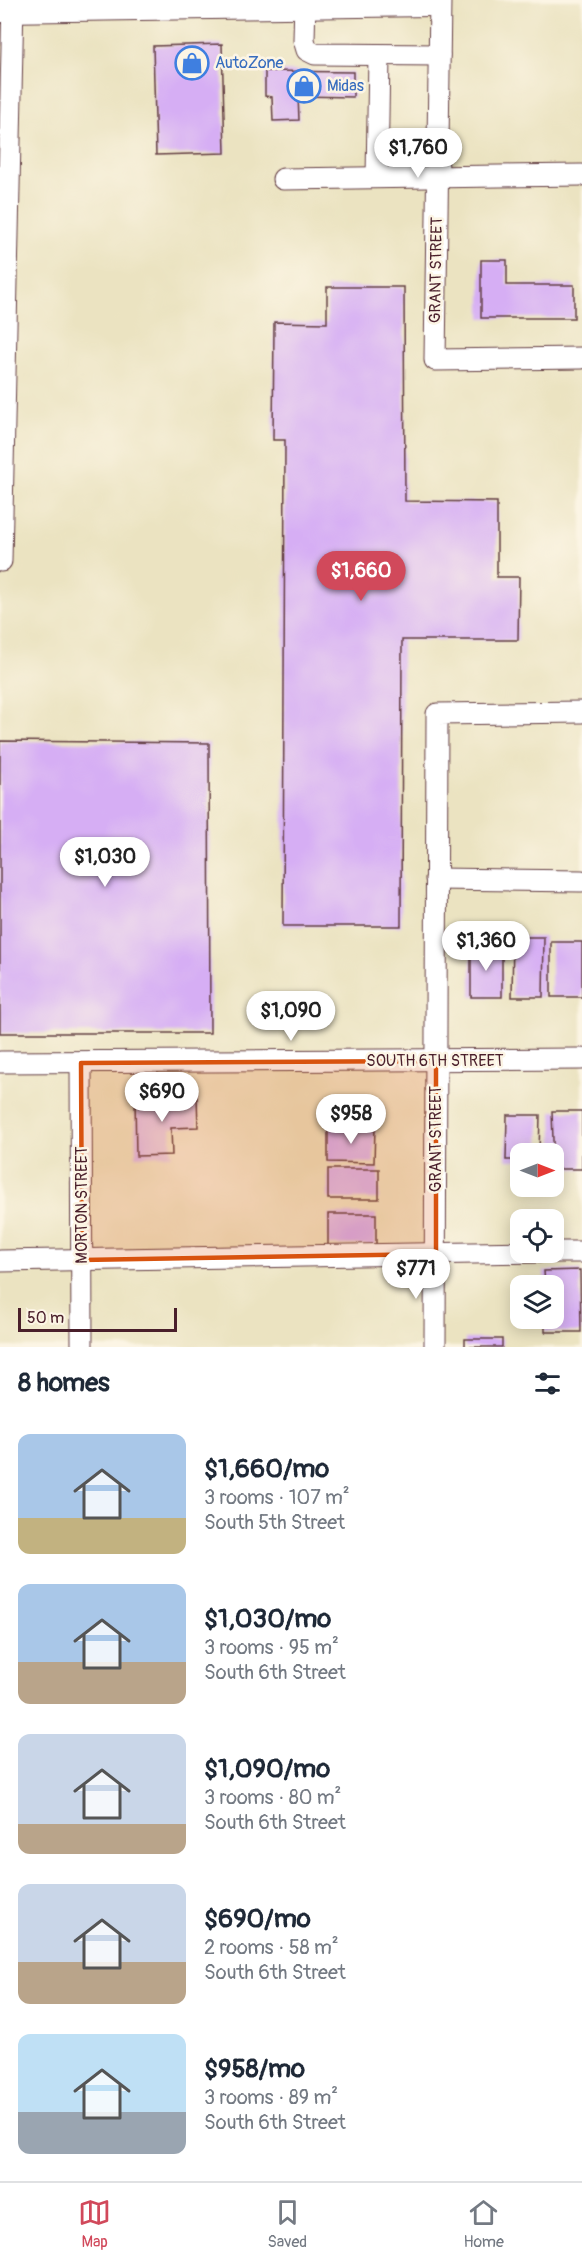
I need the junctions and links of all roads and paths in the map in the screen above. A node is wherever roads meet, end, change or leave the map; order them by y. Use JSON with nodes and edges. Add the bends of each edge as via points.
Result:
{"nodes":[{"id":1,"x":432,"y":0,"type":"edge"},
{"id":2,"x":440,"y":0,"type":"edge"},
{"id":3,"x":305,"y":1,"type":"edge"},
{"id":4,"x":130,"y":2,"type":"edge"},
{"id":5,"x":9,"y":4,"type":"edge"},
{"id":6,"x":439,"y":55,"type":"junction"},
{"id":7,"x":379,"y":56,"type":"junction"},
{"id":8,"x":582,"y":175,"type":"edge"},
{"id":9,"x":438,"y":176,"type":"junction"},
{"id":10,"x":376,"y":177,"type":"junction"},
{"id":11,"x":283,"y":179,"type":"dead end"},
{"id":12,"x":582,"y":358,"type":"edge"},
{"id":13,"x":1,"y":561,"type":"edge"},
{"id":14,"x":582,"y":712,"type":"edge"},
{"id":15,"x":436,"y":879,"type":"junction"},
{"id":16,"x":582,"y":881,"type":"edge"},
{"id":17,"x":582,"y":1059,"type":"edge"},
{"id":18,"x":436,"y":1061,"type":"junction"},
{"id":19,"x":0,"y":1062,"type":"edge"},
{"id":20,"x":81,"y":1063,"type":"junction"},
{"id":21,"x":564,"y":1252,"type":"edge"},
{"id":22,"x":582,"y":1252,"type":"edge"},
{"id":23,"x":510,"y":1253,"type":"edge"},
{"id":24,"x":436,"y":1254,"type":"junction"},
{"id":25,"x":82,"y":1260,"type":"junction"},
{"id":26,"x":0,"y":1261,"type":"edge"},
{"id":27,"x":82,"y":1347,"type":"edge"},
{"id":28,"x":435,"y":1347,"type":"edge"}],
"edges":[{"from":1,"to":3,"type":"highway"},
{"from":2,"to":6,"type":"street","name":"GRANT STREET"},
{"from":3,"to":4,"type":"highway"},
{"from":3,"to":7,"type":"street","via":[[307,50],[315,54]]},
{"from":4,"to":5,"type":"highway"},
{"from":5,"to":13,"type":"street"},
{"from":6,"to":7,"type":"street"},
{"from":6,"to":9,"type":"street","name":"GRANT STREET"},
{"from":7,"to":10,"type":"street"},
{"from":8,"to":9,"type":"street"},
{"from":9,"to":10,"type":"street"},
{"from":9,"to":12,"type":"street","name":"GRANT STREET","via":[[435,360]]},
{"from":10,"to":11,"type":"street"},
{"from":14,"to":15,"type":"street","name":"GRANT STREET","via":[[437,714]]},
{"from":15,"to":16,"type":"street"},
{"from":15,"to":18,"type":"street","name":"GRANT STREET"},
{"from":17,"to":18,"type":"street","name":"SOUTH 6TH STREET"},
{"from":18,"to":20,"type":"street","name":"SOUTH 6TH STREET"},
{"from":18,"to":24,"type":"street","name":"GRANT STREET"},
{"from":19,"to":20,"type":"street","name":"SOUTH 6TH STREET"},
{"from":20,"to":25,"type":"street","name":"MORTON STREET"},
{"from":21,"to":22,"type":"street"},
{"from":23,"to":24,"type":"street"},
{"from":24,"to":25,"type":"street"},
{"from":24,"to":28,"type":"street","name":"GRANT STREET"},
{"from":25,"to":26,"type":"street"},
{"from":25,"to":27,"type":"street","name":"MORTON STREET"}]}
